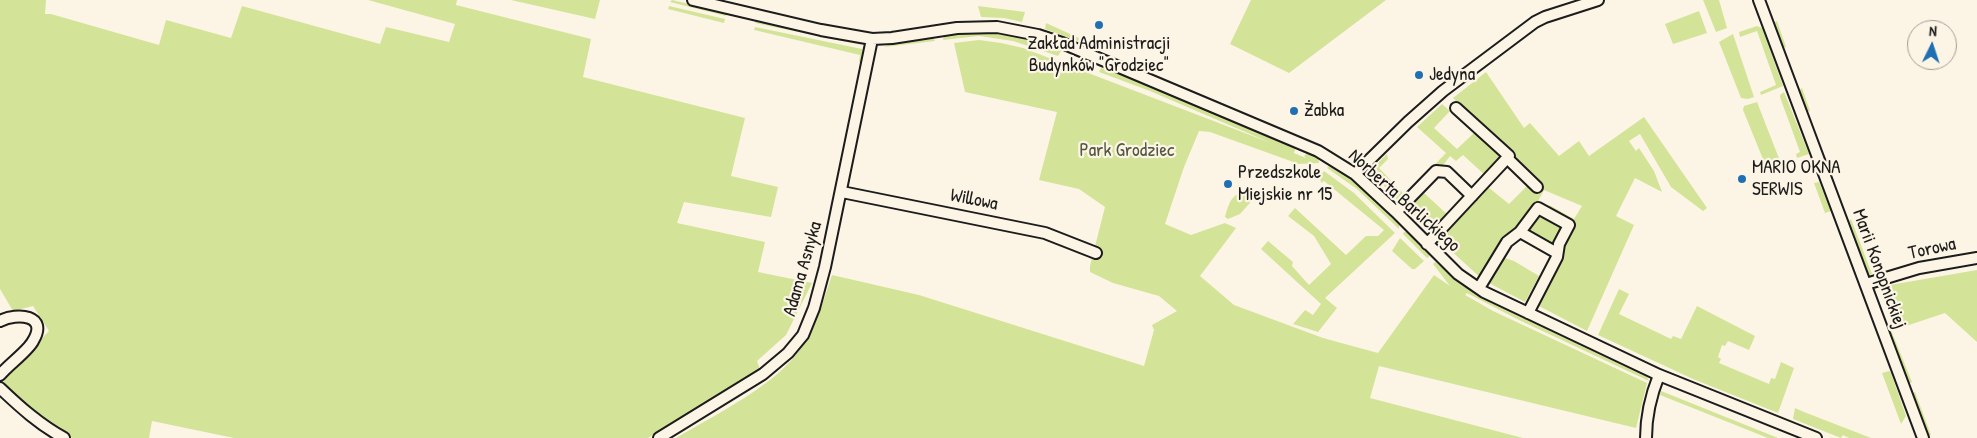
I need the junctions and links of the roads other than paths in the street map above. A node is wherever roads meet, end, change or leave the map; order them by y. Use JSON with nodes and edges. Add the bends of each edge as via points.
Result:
{"nodes":[{"id":1,"x":692,"y":0,"type":"edge"},
{"id":2,"x":1598,"y":0,"type":"edge"},
{"id":3,"x":1759,"y":0,"type":"edge"},
{"id":4,"x":872,"y":39,"type":"junction"},
{"id":5,"x":1456,"y":108,"type":"dead end"},
{"id":6,"x":1507,"y":158,"type":"junction"},
{"id":7,"x":1355,"y":174,"type":"junction"},
{"id":8,"x":1537,"y":187,"type":"dead end"},
{"id":9,"x":842,"y":192,"type":"junction"},
{"id":10,"x":1472,"y":196,"type":"junction"},
{"id":11,"x":1396,"y":212,"type":"junction"},
{"id":12,"x":1520,"y":232,"type":"junction"},
{"id":13,"x":1427,"y":244,"type":"junction"},
{"id":14,"x":1096,"y":253,"type":"dead end"},
{"id":15,"x":1557,"y":253,"type":"junction"},
{"id":16,"x":1977,"y":258,"type":"edge"},
{"id":17,"x":1866,"y":284,"type":"junction"},
{"id":18,"x":1480,"y":288,"type":"junction"},
{"id":19,"x":1528,"y":313,"type":"junction"},
{"id":20,"x":0,"y":321,"type":"edge"},
{"id":21,"x":0,"y":375,"type":"edge"},
{"id":22,"x":1659,"y":376,"type":"junction"},
{"id":23,"x":0,"y":388,"type":"edge"},
{"id":24,"x":64,"y":438,"type":"edge"},
{"id":25,"x":659,"y":438,"type":"edge"},
{"id":26,"x":1646,"y":438,"type":"edge"},
{"id":27,"x":1816,"y":438,"type":"edge"},
{"id":28,"x":1923,"y":438,"type":"edge"}],
"edges":[{"from":1,"to":4,"type":"street","name":"Norberta Barlickiego"},
{"from":2,"to":7,"type":"street","via":[[1536,22],[1443,91]]},
{"from":3,"to":17,"type":"street","name":"Marii Konopnickiej"},
{"from":4,"to":7,"type":"street","name":"Norberta Barlickiego","via":[[973,27],[997,27],[1038,36],[1062,43],[1318,150]]},
{"from":4,"to":9,"type":"street","name":"Adama Asnyka"},
{"from":5,"to":6,"type":"street","via":[[1509,156]]},
{"from":6,"to":8,"type":"street"},
{"from":6,"to":10,"type":"street"},
{"from":7,"to":11,"type":"street","name":"Norberta Barlickiego"},
{"from":9,"to":14,"type":"street","name":"Willowa","via":[[1045,233]]},
{"from":9,"to":25,"type":"street","name":"Adama Asnyka","via":[[825,268],[803,335],[763,374]]},
{"from":10,"to":11,"type":"street","via":[[1447,172],[1436,171]]},
{"from":10,"to":13,"type":"street"},
{"from":11,"to":13,"type":"street","name":"Norberta Barlickiego"},
{"from":12,"to":15,"type":"street"},
{"from":12,"to":15,"type":"street","via":[[1538,208],[1569,225]]},
{"from":12,"to":18,"type":"street","via":[[1507,242]]},
{"from":13,"to":18,"type":"street","name":"Norberta Barlickiego","via":[[1458,274]]},
{"from":15,"to":19,"type":"street"},
{"from":16,"to":17,"type":"street","name":"Torowa","via":[[1919,268]]},
{"from":17,"to":28,"type":"street","name":"Marii Konopnickiej"},
{"from":18,"to":19,"type":"street","name":"Norberta Barlickiego"},
{"from":19,"to":22,"type":"street","name":"Norberta Barlickiego"},
{"from":20,"to":21,"type":"street","via":[[29,316],[35,320],[37,328],[33,342]]},
{"from":22,"to":26,"type":"street","via":[[1646,421]]},
{"from":22,"to":27,"type":"street","name":"Norberta Barlickiego"},
{"from":23,"to":24,"type":"street","via":[[31,416]]}]}
